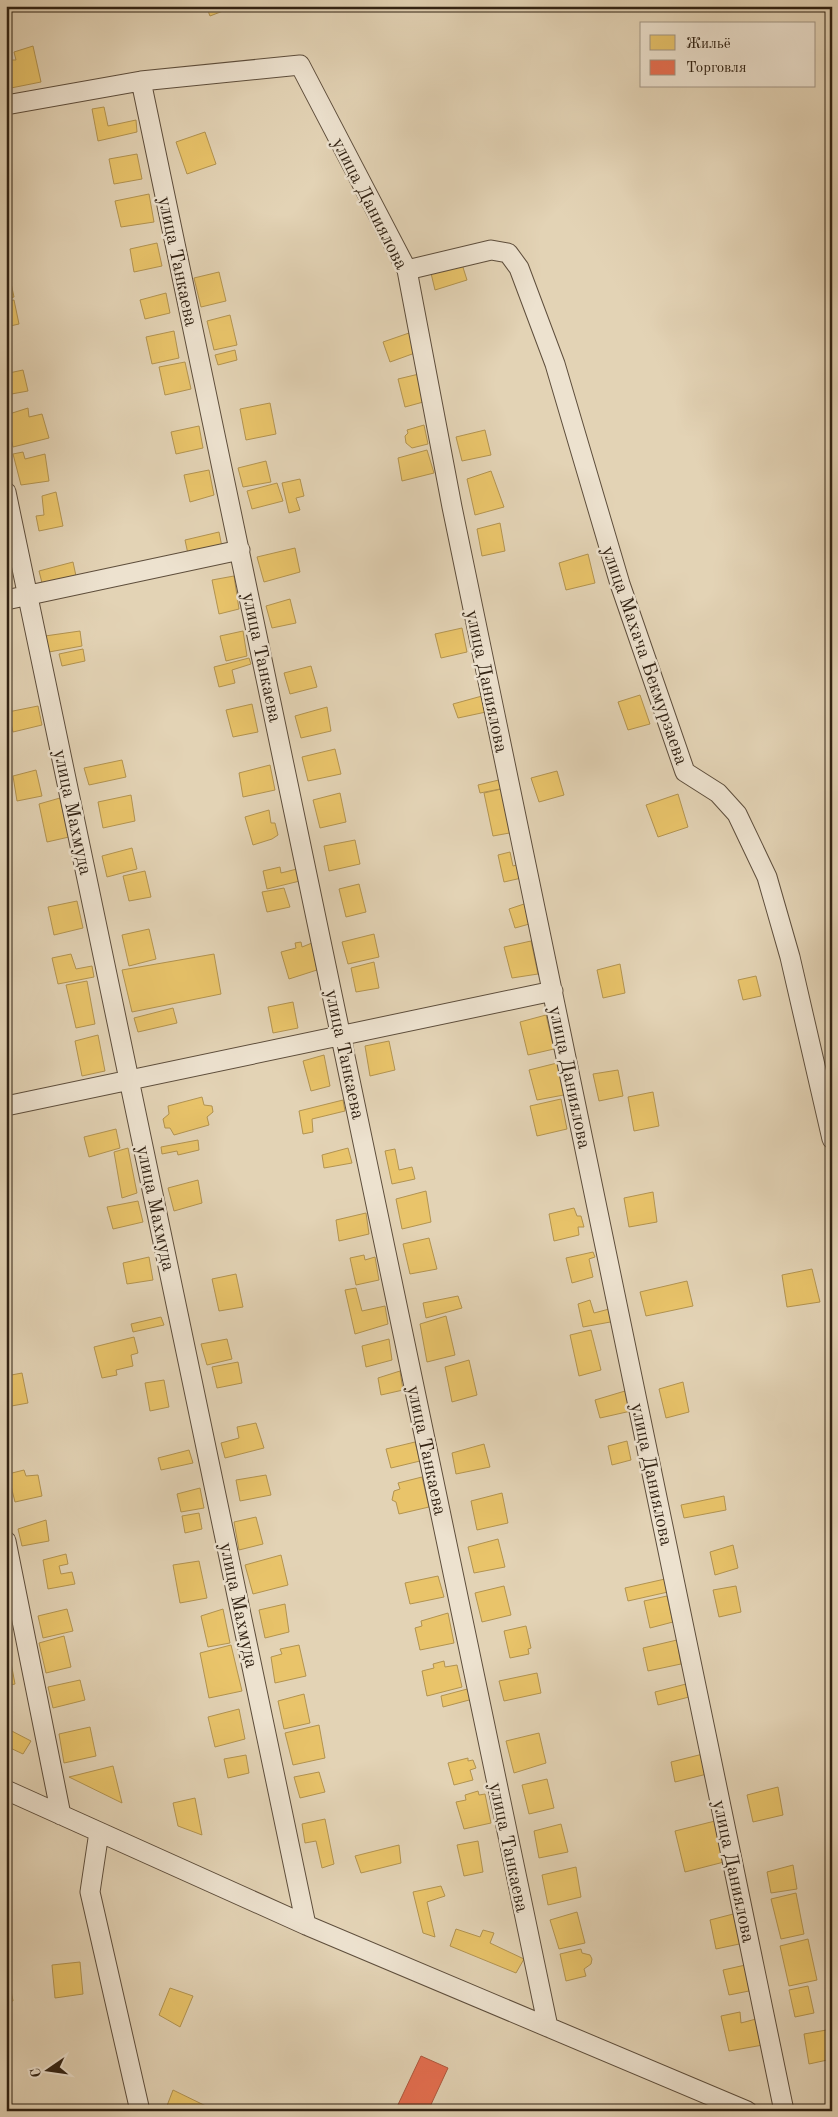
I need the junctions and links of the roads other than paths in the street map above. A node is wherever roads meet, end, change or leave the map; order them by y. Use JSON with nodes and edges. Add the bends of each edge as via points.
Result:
{"nodes":[{"id":1,"x":142,"y":80,"type":"junction"},
{"id":2,"x":6,"y":104,"type":"edge"},
{"id":3,"x":407,"y":270,"type":"junction"},
{"id":4,"x":6,"y":492,"type":"edge"},
{"id":5,"x":240,"y":550,"type":"junction"},
{"id":6,"x":28,"y":595,"type":"junction"},
{"id":7,"x":6,"y":600,"type":"edge"},
{"id":8,"x":553,"y":991,"type":"junction"},
{"id":9,"x":342,"y":1036,"type":"junction"},
{"id":10,"x":130,"y":1080,"type":"junction"},
{"id":11,"x":6,"y":1106,"type":"edge"},
{"id":12,"x":832,"y":1139,"type":"edge"},
{"id":13,"x":6,"y":1541,"type":"edge"},
{"id":14,"x":6,"y":1790,"type":"edge"},
{"id":15,"x":61,"y":1815,"type":"junction"},
{"id":16,"x":99,"y":1832,"type":"junction"},
{"id":17,"x":306,"y":1925,"type":"junction"},
{"id":18,"x":548,"y":2027,"type":"junction"},
{"id":19,"x":140,"y":2111,"type":"edge"},
{"id":20,"x":747,"y":2111,"type":"edge"},
{"id":21,"x":784,"y":2111,"type":"edge"}],
"edges":[{"from":1,"to":2,"type":"street"},
{"from":1,"to":3,"type":"street","name":"улица Даниялова","via":[[300,65]]},
{"from":1,"to":5,"type":"street","name":"улица Танкаева"},
{"from":3,"to":8,"type":"street","name":"улица Даниялова","via":[[452,507]]},
{"from":3,"to":12,"type":"street","name":"улица Махача Бекмурзаева","via":[[491,250],[508,253],[519,268],[555,364],[620,584],[685,772],[718,793],[737,814],[767,877],[790,957]]},
{"from":4,"to":6,"type":"street","name":"улица Махмуда"},
{"from":5,"to":6,"type":"street"},
{"from":5,"to":9,"type":"street","name":"улица Танкаева"},
{"from":6,"to":7,"type":"street"},
{"from":6,"to":10,"type":"street","name":"улица Махмуда"},
{"from":8,"to":9,"type":"street"},
{"from":8,"to":21,"type":"street","name":"улица Даниялова"},
{"from":9,"to":10,"type":"street"},
{"from":9,"to":18,"type":"street","name":"улица Танкаева"},
{"from":10,"to":11,"type":"street"},
{"from":10,"to":17,"type":"street","name":"улица Махмуда"},
{"from":13,"to":15,"type":"street"},
{"from":14,"to":15,"type":"street"},
{"from":15,"to":16,"type":"street"},
{"from":16,"to":17,"type":"street"},
{"from":16,"to":19,"type":"street","via":[[90,1892]]},
{"from":17,"to":18,"type":"street"},
{"from":18,"to":20,"type":"street"}]}
